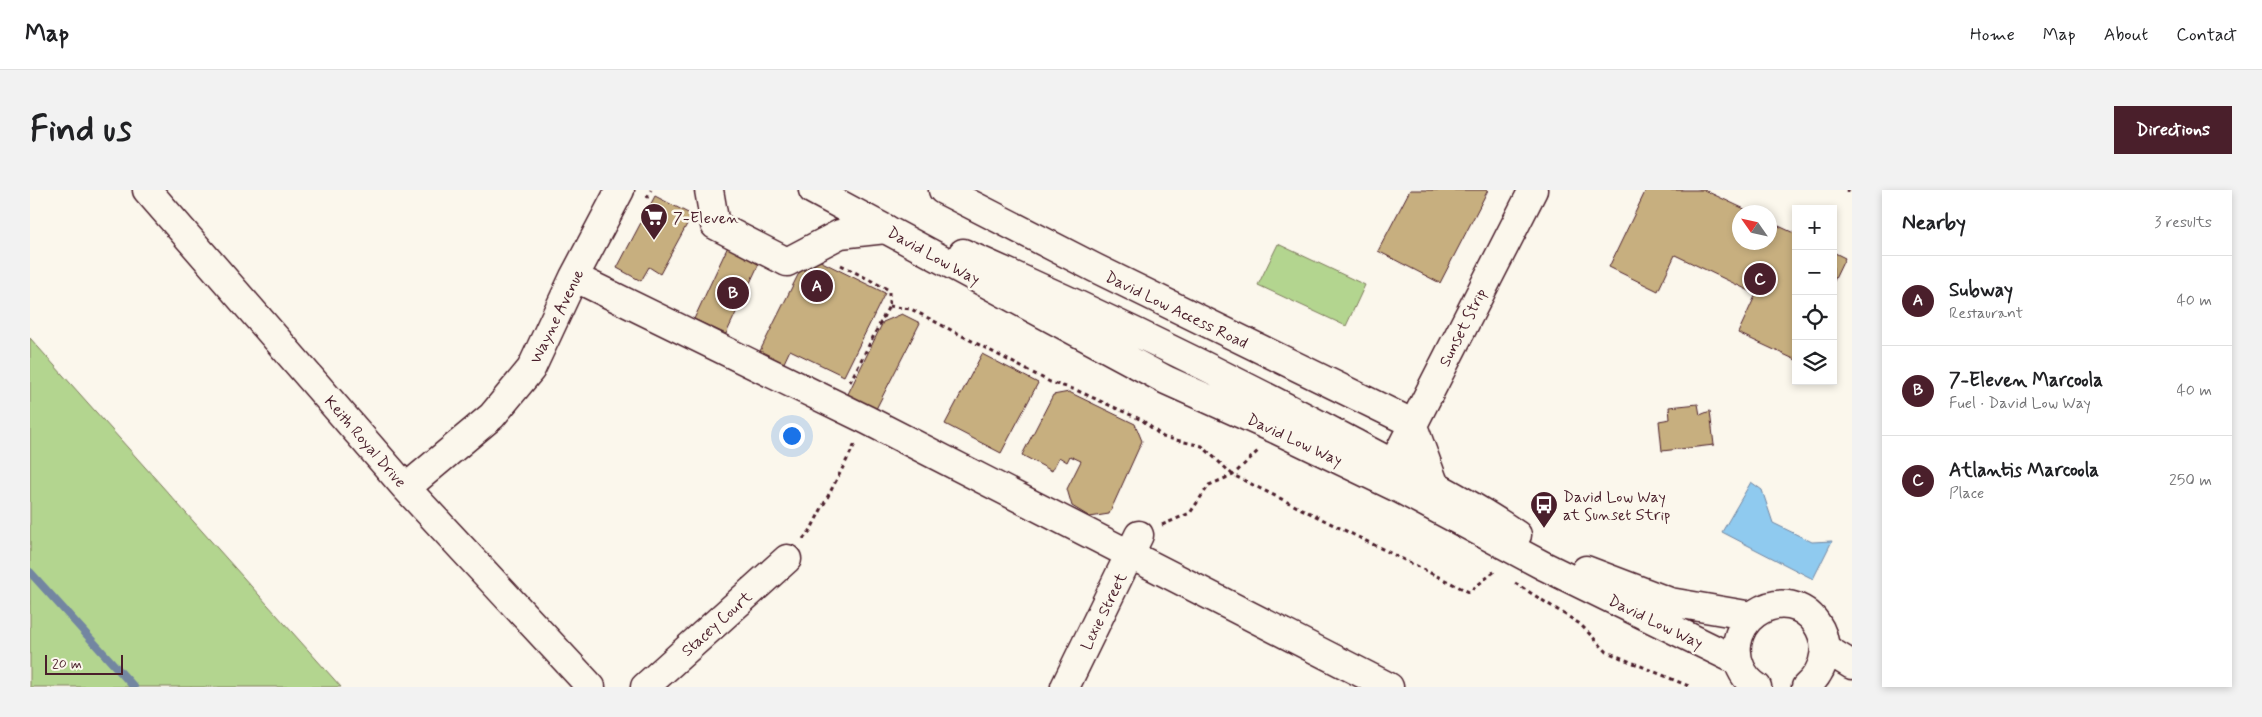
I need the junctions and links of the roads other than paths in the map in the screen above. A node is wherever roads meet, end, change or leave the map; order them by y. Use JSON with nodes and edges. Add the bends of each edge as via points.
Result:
{"nodes":[{"id":1,"x":147,"y":190,"type":"edge"},
{"id":2,"x":620,"y":190,"type":"edge"},
{"id":3,"x":709,"y":190,"type":"edge"},
{"id":4,"x":813,"y":190,"type":"edge"},
{"id":5,"x":943,"y":190,"type":"edge"},
{"id":6,"x":1533,"y":190,"type":"edge"},
{"id":7,"x":854,"y":211,"type":"junction"},
{"id":8,"x":886,"y":229,"type":"junction"},
{"id":9,"x":574,"y":277,"type":"junction"},
{"id":10,"x":1412,"y":423,"type":"junction"},
{"id":11,"x":1392,"y":464,"type":"junction"},
{"id":12,"x":1435,"y":486,"type":"junction"},
{"id":13,"x":406,"y":488,"type":"junction"},
{"id":14,"x":1402,"y":490,"type":"junction"},
{"id":15,"x":1135,"y":544,"type":"junction"},
{"id":16,"x":787,"y":559,"type":"road end"},
{"id":17,"x":1752,"y":616,"type":"junction"},
{"id":18,"x":1826,"y":649,"type":"junction"},
{"id":19,"x":1852,"y":665,"type":"edge"},
{"id":20,"x":1745,"y":677,"type":"edge"},
{"id":21,"x":591,"y":687,"type":"edge"},
{"id":22,"x":645,"y":687,"type":"edge"},
{"id":23,"x":1066,"y":687,"type":"edge"},
{"id":24,"x":1389,"y":687,"type":"edge"},
{"id":25,"x":1806,"y":687,"type":"edge"}],
"edges":[{"from":1,"to":13,"type":"main road","name":"Keith Royal Drive"},
{"from":2,"to":9,"type":"main road","name":"Wayne Avenue"},
{"from":3,"to":8,"type":"main road","via":[[715,225],[787,262],[840,234]]},
{"from":4,"to":7,"type":"main road","name":"David Low Way"},
{"from":5,"to":10,"type":"main road","name":"David Low Access Road"},
{"from":6,"to":10,"type":"main road","name":"Sunset Strip"},
{"from":7,"to":8,"type":"main road","name":"David Low Way"},
{"from":7,"to":11,"type":"main road","name":"David Low Way","via":[[964,254],[1106,317],[1285,406]]},
{"from":8,"to":14,"type":"main road","name":"David Low Way","via":[[1166,380]]},
{"from":9,"to":13,"type":"main road","name":"Wayne Avenue","via":[[531,369],[492,416]]},
{"from":9,"to":15,"type":"main road","via":[[867,420]]},
{"from":10,"to":11,"type":"main road","name":"Sunset Strip"},
{"from":10,"to":12,"type":"main road"},
{"from":11,"to":12,"type":"main road","name":"David Low Way"},
{"from":11,"to":14,"type":"main road"},
{"from":12,"to":17,"type":"main road","name":"David Low Way","via":[[1482,511],[1546,554],[1670,602]]},
{"from":13,"to":21,"type":"main road","name":"Keith Royal Drive"},
{"from":14,"to":20,"type":"main road","name":"David Low Way"},
{"from":15,"to":23,"type":"main road","name":"Lexie Street"},
{"from":15,"to":24,"type":"main road"},
{"from":16,"to":22,"type":"main road","name":"Stacey Court"},
{"from":17,"to":18,"type":"main road","via":[[1764,608],[1793,606],[1817,622],[1824,635]]},
{"from":17,"to":20,"type":"main road","via":[[1743,626],[1736,649]]},
{"from":18,"to":19,"type":"main road"},
{"from":18,"to":25,"type":"main road","via":[[1823,665]]}]}
